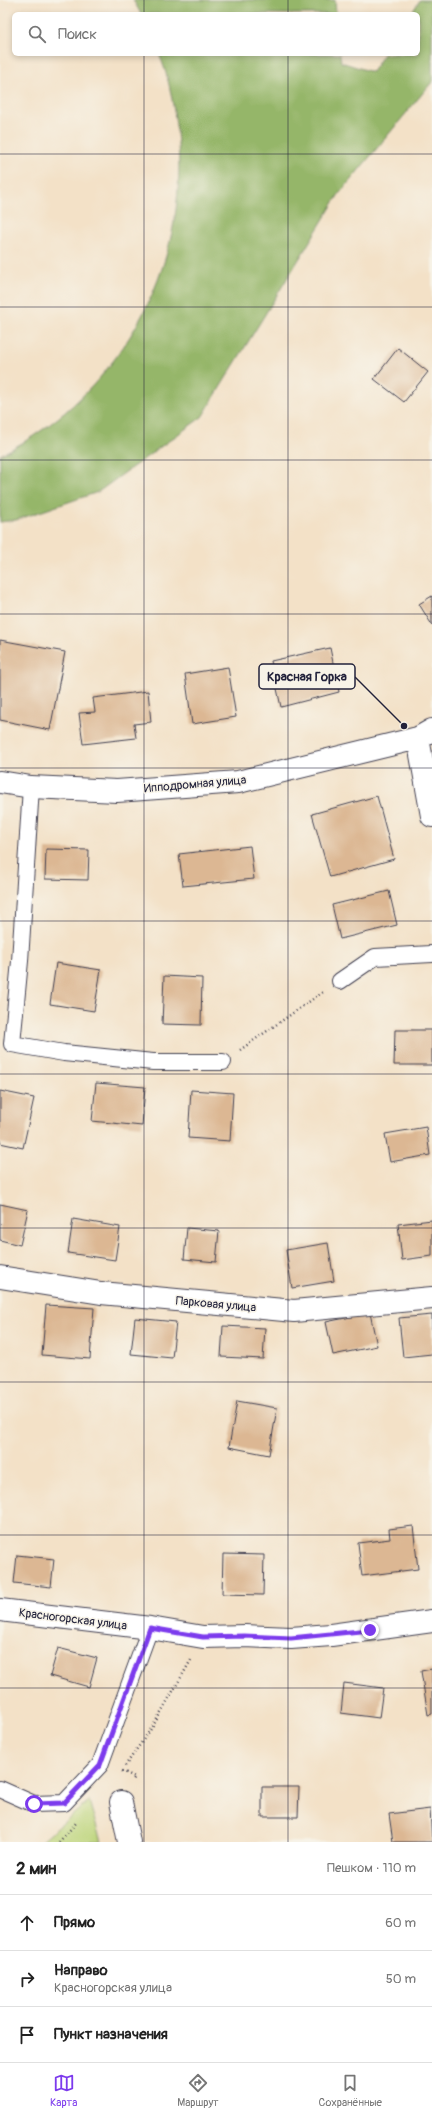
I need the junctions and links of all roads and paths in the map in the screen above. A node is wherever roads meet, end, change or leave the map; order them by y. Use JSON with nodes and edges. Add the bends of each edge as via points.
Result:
{"nodes":[{"id":1,"x":425,"y":734,"type":"edge"},
{"id":2,"x":0,"y":782,"type":"edge"},
{"id":3,"x":31,"y":787,"type":"junction"},
{"id":4,"x":432,"y":816,"type":"edge"},
{"id":5,"x":432,"y":954,"type":"edge"},
{"id":6,"x":340,"y":981,"type":"joint"},
{"id":7,"x":6,"y":1043,"type":"edge"},
{"id":8,"x":223,"y":1062,"type":"joint"},
{"id":9,"x":0,"y":1277,"type":"edge"},
{"id":10,"x":432,"y":1298,"type":"edge"},
{"id":11,"x":0,"y":1610,"type":"edge"},
{"id":12,"x":432,"y":1621,"type":"edge"},
{"id":13,"x":150,"y":1628,"type":"junction"},
{"id":14,"x":203,"y":1637,"type":"junction"},
{"id":15,"x":135,"y":1777,"type":"dead end"},
{"id":16,"x":0,"y":1789,"type":"edge"},
{"id":17,"x":121,"y":1802,"type":"dead end"},
{"id":18,"x":129,"y":1842,"type":"edge"}],
"edges":[{"from":1,"to":3,"type":"street","name":"Ипподромная улица","via":[[238,782],[117,791]]},
{"from":1,"to":4,"type":"street"},
{"from":2,"to":3,"type":"street","name":"Ипподромная улица"},
{"from":3,"to":7,"type":"lane","via":[[20,961]]},
{"from":5,"to":6,"type":"lane","via":[[375,957]]},
{"from":6,"to":8,"type":"path"},
{"from":7,"to":8,"type":"lane","via":[[64,1053],[153,1062]]},
{"from":9,"to":10,"type":"street","name":"Парковая улица","via":[[101,1293],[294,1311]]},
{"from":11,"to":13,"type":"street","name":"Красногорская улица"},
{"from":12,"to":14,"type":"street","name":"Красногорская улица","via":[[311,1637]]},
{"from":13,"to":14,"type":"street","name":"Красногорская улица"},
{"from":13,"to":16,"type":"lane","via":[[100,1765],[64,1803],[34,1804]]},
{"from":14,"to":15,"type":"path","via":[[153,1726],[121,1770]]},
{"from":17,"to":18,"type":"street"}]}
